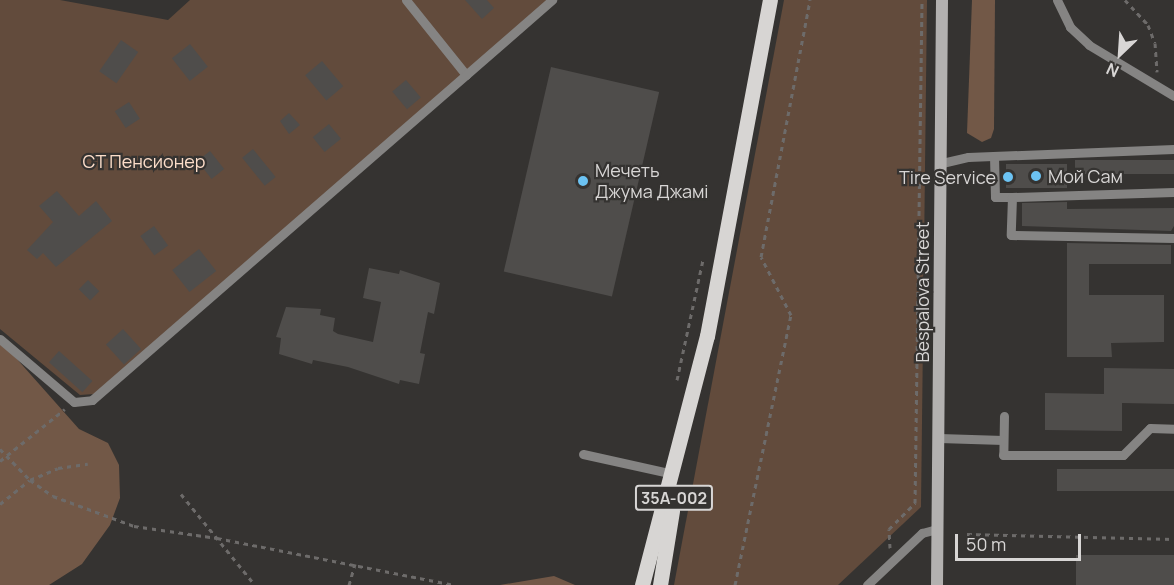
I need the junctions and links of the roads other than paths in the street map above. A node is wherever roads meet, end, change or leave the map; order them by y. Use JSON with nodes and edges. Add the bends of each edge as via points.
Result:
{"nodes":[{"id":1,"x":406,"y":0,"type":"edge"},
{"id":2,"x":552,"y":0,"type":"edge"},
{"id":3,"x":770,"y":0,"type":"edge"},
{"id":4,"x":942,"y":0,"type":"edge"},
{"id":5,"x":1057,"y":0,"type":"edge"},
{"id":6,"x":466,"y":75,"type":"junction"},
{"id":7,"x":1174,"y":96,"type":"edge"},
{"id":8,"x":1174,"y":149,"type":"edge"},
{"id":9,"x":994,"y":156,"type":"junction"},
{"id":10,"x":942,"y":163,"type":"junction"},
{"id":11,"x":1174,"y":192,"type":"edge"},
{"id":12,"x":1011,"y":197,"type":"junction"},
{"id":13,"x":1174,"y":238,"type":"edge"},
{"id":14,"x":0,"y":339,"type":"edge"},
{"id":15,"x":689,"y":412,"type":"junction"},
{"id":16,"x":1004,"y":416,"type":"dead end"},
{"id":17,"x":1174,"y":429,"type":"edge"},
{"id":18,"x":939,"y":438,"type":"junction"},
{"id":19,"x":1003,"y":440,"type":"junction"},
{"id":20,"x":583,"y":454,"type":"dead end"},
{"id":21,"x":673,"y":474,"type":"junction"},
{"id":22,"x":937,"y":529,"type":"junction"},
{"id":23,"x":652,"y":552,"type":"junction"},
{"id":24,"x":642,"y":585,"type":"edge"},
{"id":25,"x":646,"y":585,"type":"edge"},
{"id":26,"x":660,"y":585,"type":"edge"},
{"id":27,"x":867,"y":585,"type":"edge"},
{"id":28,"x":937,"y":585,"type":"edge"}],
"edges":[{"from":1,"to":6,"type":"lane"},
{"from":2,"to":6,"type":"lane"},
{"from":3,"to":15,"type":"main road","number":"35А-002","via":[[707,336]]},
{"from":4,"to":10,"type":"main road","name":"Bespalova Street"},
{"from":5,"to":7,"type":"lane","via":[[1070,27],[1089,45]]},
{"from":6,"to":14,"type":"lane","via":[[92,400],[74,402]]},
{"from":8,"to":9,"type":"lane"},
{"from":9,"to":10,"type":"lane"},
{"from":9,"to":12,"type":"lane","via":[[995,196]]},
{"from":10,"to":18,"type":"main road","name":"Bespalova Street"},
{"from":11,"to":12,"type":"lane"},
{"from":12,"to":13,"type":"lane","via":[[1011,235]]},
{"from":15,"to":21,"type":"main road","number":"35А-002"},
{"from":15,"to":26,"type":"main road","number":"35А-002"},
{"from":16,"to":19,"type":"lane"},
{"from":17,"to":19,"type":"lane","via":[[1150,428],[1123,455],[1003,455]]},
{"from":18,"to":19,"type":"lane"},
{"from":18,"to":22,"type":"main road","name":"Bespalova Street"},
{"from":20,"to":21,"type":"lane"},
{"from":21,"to":23,"type":"main road","number":"35А-002"},
{"from":22,"to":27,"type":"lane","via":[[922,533]]},
{"from":22,"to":28,"type":"main road","name":"Bespalova Street"},
{"from":23,"to":24,"type":"main road","number":"35А-002"},
{"from":23,"to":25,"type":"main road"}]}
